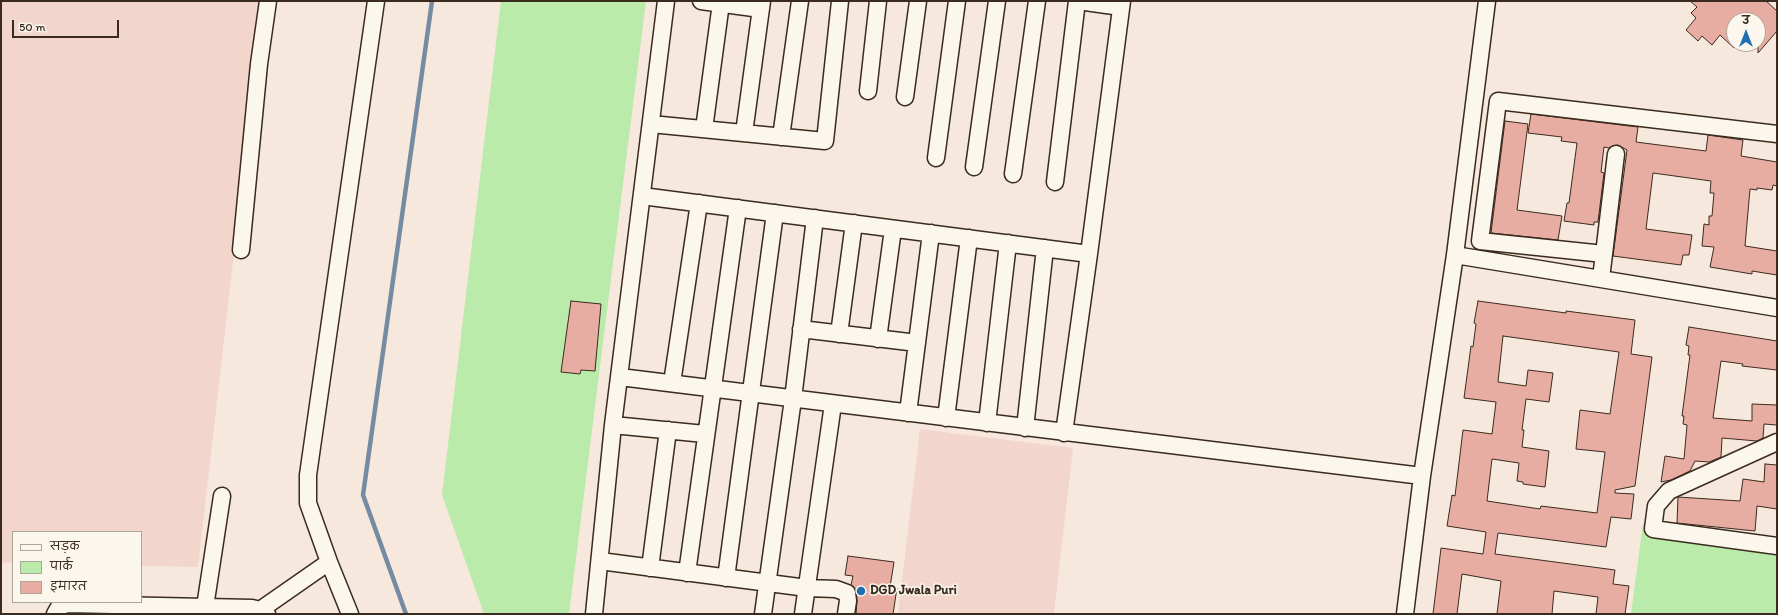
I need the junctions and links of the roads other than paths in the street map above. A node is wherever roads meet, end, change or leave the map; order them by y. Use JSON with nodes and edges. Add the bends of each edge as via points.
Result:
{"nodes":[{"id":1,"x":268,"y":1,"type":"edge"},
{"id":2,"x":376,"y":1,"type":"edge"},
{"id":3,"x":666,"y":1,"type":"edge"},
{"id":4,"x":701,"y":1,"type":"edge"},
{"id":5,"x":800,"y":1,"type":"edge"},
{"id":6,"x":840,"y":1,"type":"edge"},
{"id":7,"x":878,"y":1,"type":"edge"},
{"id":8,"x":918,"y":1,"type":"edge"},
{"id":9,"x":958,"y":1,"type":"edge"},
{"id":10,"x":997,"y":1,"type":"edge"},
{"id":11,"x":1037,"y":1,"type":"edge"},
{"id":12,"x":1077,"y":1,"type":"edge"},
{"id":13,"x":1487,"y":1,"type":"edge"},
{"id":14,"x":721,"y":4,"type":"junction"},
{"id":15,"x":1122,"y":4,"type":"edge"},
{"id":16,"x":761,"y":5,"type":"edge"},
{"id":17,"x":868,"y":91,"type":"dead end"},
{"id":18,"x":905,"y":97,"type":"dead end"},
{"id":19,"x":651,"y":124,"type":"junction"},
{"id":20,"x":704,"y":129,"type":"junction"},
{"id":21,"x":744,"y":133,"type":"junction"},
{"id":22,"x":1777,"y":134,"type":"edge"},
{"id":23,"x":780,"y":137,"type":"junction"},
{"id":24,"x":1616,"y":154,"type":"dead end"},
{"id":25,"x":936,"y":158,"type":"dead end"},
{"id":26,"x":974,"y":167,"type":"dead end"},
{"id":27,"x":1013,"y":174,"type":"dead end"},
{"id":28,"x":1055,"y":182,"type":"dead end"},
{"id":29,"x":642,"y":196,"type":"junction"},
{"id":30,"x":699,"y":203,"type":"junction"},
{"id":31,"x":738,"y":208,"type":"junction"},
{"id":32,"x":775,"y":213,"type":"junction"},
{"id":33,"x":815,"y":218,"type":"junction"},
{"id":34,"x":854,"y":223,"type":"junction"},
{"id":35,"x":893,"y":229,"type":"junction"},
{"id":36,"x":931,"y":233,"type":"junction"},
{"id":37,"x":968,"y":238,"type":"junction"},
{"id":38,"x":1008,"y":243,"type":"junction"},
{"id":39,"x":1045,"y":248,"type":"junction"},
{"id":40,"x":241,"y":250,"type":"dead end"},
{"id":41,"x":1089,"y":254,"type":"junction"},
{"id":42,"x":1604,"y":254,"type":"junction"},
{"id":43,"x":1455,"y":255,"type":"junction"},
{"id":44,"x":1601,"y":278,"type":"junction"},
{"id":45,"x":1777,"y":308,"type":"edge"},
{"id":46,"x":801,"y":329,"type":"junction"},
{"id":47,"x":839,"y":334,"type":"junction"},
{"id":48,"x":878,"y":339,"type":"junction"},
{"id":49,"x":917,"y":343,"type":"junction"},
{"id":50,"x":620,"y":377,"type":"junction"},
{"id":51,"x":672,"y":383,"type":"junction"},
{"id":52,"x":712,"y":388,"type":"junction"},
{"id":53,"x":751,"y":393,"type":"junction"},
{"id":54,"x":793,"y":399,"type":"junction"},
{"id":55,"x":833,"y":404,"type":"junction"},
{"id":56,"x":908,"y":413,"type":"junction"},
{"id":57,"x":946,"y":418,"type":"junction"},
{"id":58,"x":987,"y":423,"type":"junction"},
{"id":59,"x":613,"y":425,"type":"junction"},
{"id":60,"x":1025,"y":428,"type":"junction"},
{"id":61,"x":668,"y":430,"type":"junction"},
{"id":62,"x":1064,"y":433,"type":"junction"},
{"id":63,"x":706,"y":434,"type":"junction"},
{"id":64,"x":1777,"y":442,"type":"edge"},
{"id":65,"x":1422,"y":476,"type":"junction"},
{"id":66,"x":222,"y":496,"type":"dead end"},
{"id":67,"x":1777,"y":546,"type":"edge"},
{"id":68,"x":600,"y":561,"type":"junction"},
{"id":69,"x":329,"y":562,"type":"junction"},
{"id":70,"x":650,"y":568,"type":"junction"},
{"id":71,"x":687,"y":572,"type":"junction"},
{"id":72,"x":726,"y":578,"type":"junction"},
{"id":73,"x":766,"y":582,"type":"junction"},
{"id":74,"x":806,"y":588,"type":"junction"},
{"id":75,"x":205,"y":607,"type":"junction"},
{"id":76,"x":264,"y":612,"type":"edge"},
{"id":77,"x":55,"y":614,"type":"edge"},
{"id":78,"x":350,"y":614,"type":"edge"},
{"id":79,"x":594,"y":614,"type":"edge"},
{"id":80,"x":763,"y":614,"type":"edge"},
{"id":81,"x":803,"y":614,"type":"edge"},
{"id":82,"x":846,"y":614,"type":"edge"},
{"id":83,"x":1405,"y":614,"type":"edge"}],
"edges":[{"from":1,"to":40,"type":"street","via":[[259,64]]},
{"from":2,"to":69,"type":"street","via":[[308,475],[308,503]]},
{"from":3,"to":19,"type":"street"},
{"from":4,"to":14,"type":"street"},
{"from":5,"to":23,"type":"street"},
{"from":6,"to":23,"type":"street","via":[[824,141]]},
{"from":7,"to":17,"type":"street"},
{"from":8,"to":18,"type":"street"},
{"from":9,"to":25,"type":"street"},
{"from":10,"to":26,"type":"street"},
{"from":11,"to":27,"type":"street"},
{"from":12,"to":15,"type":"street"},
{"from":12,"to":28,"type":"street"},
{"from":13,"to":43,"type":"street"},
{"from":14,"to":16,"type":"street"},
{"from":14,"to":20,"type":"street"},
{"from":15,"to":41,"type":"street"},
{"from":16,"to":21,"type":"street"},
{"from":19,"to":20,"type":"street"},
{"from":19,"to":29,"type":"street"},
{"from":20,"to":21,"type":"street"},
{"from":21,"to":23,"type":"street"},
{"from":22,"to":42,"type":"street","via":[[1498,101],[1480,241]]},
{"from":24,"to":42,"type":"street"},
{"from":29,"to":30,"type":"street"},
{"from":29,"to":50,"type":"street"},
{"from":30,"to":31,"type":"street"},
{"from":30,"to":51,"type":"street"},
{"from":31,"to":32,"type":"street"},
{"from":31,"to":52,"type":"street"},
{"from":32,"to":33,"type":"street"},
{"from":32,"to":53,"type":"street"},
{"from":33,"to":34,"type":"street"},
{"from":33,"to":46,"type":"street"},
{"from":34,"to":35,"type":"street"},
{"from":34,"to":47,"type":"street"},
{"from":35,"to":36,"type":"street"},
{"from":35,"to":48,"type":"street"},
{"from":36,"to":37,"type":"street"},
{"from":36,"to":49,"type":"street"},
{"from":37,"to":38,"type":"street"},
{"from":37,"to":57,"type":"street"},
{"from":38,"to":39,"type":"street"},
{"from":38,"to":58,"type":"street"},
{"from":39,"to":41,"type":"street"},
{"from":39,"to":60,"type":"street"},
{"from":41,"to":62,"type":"street"},
{"from":42,"to":44,"type":"street"},
{"from":43,"to":44,"type":"street"},
{"from":43,"to":65,"type":"street"},
{"from":44,"to":45,"type":"street"},
{"from":46,"to":47,"type":"street"},
{"from":46,"to":54,"type":"street"},
{"from":47,"to":48,"type":"street"},
{"from":48,"to":49,"type":"street"},
{"from":49,"to":56,"type":"street"},
{"from":50,"to":51,"type":"street"},
{"from":50,"to":59,"type":"street"},
{"from":51,"to":52,"type":"street"},
{"from":52,"to":53,"type":"street"},
{"from":52,"to":63,"type":"street"},
{"from":53,"to":54,"type":"street"},
{"from":53,"to":72,"type":"street"},
{"from":54,"to":55,"type":"street"},
{"from":54,"to":73,"type":"street"},
{"from":55,"to":56,"type":"street"},
{"from":55,"to":74,"type":"street"},
{"from":56,"to":57,"type":"street"},
{"from":57,"to":58,"type":"street"},
{"from":58,"to":60,"type":"street"},
{"from":59,"to":61,"type":"street"},
{"from":59,"to":68,"type":"street"},
{"from":60,"to":62,"type":"street"},
{"from":61,"to":63,"type":"street"},
{"from":61,"to":70,"type":"street"},
{"from":62,"to":65,"type":"street"},
{"from":63,"to":71,"type":"street"},
{"from":64,"to":67,"type":"street","via":[[1669,492],[1656,506],[1653,529]]},
{"from":65,"to":83,"type":"street"},
{"from":66,"to":75,"type":"street"},
{"from":68,"to":70,"type":"street"},
{"from":68,"to":79,"type":"street"},
{"from":69,"to":76,"type":"street"},
{"from":69,"to":78,"type":"street"},
{"from":70,"to":71,"type":"street"},
{"from":71,"to":72,"type":"street"},
{"from":72,"to":73,"type":"street"},
{"from":73,"to":74,"type":"street"},
{"from":73,"to":80,"type":"street"},
{"from":74,"to":81,"type":"street"},
{"from":74,"to":82,"type":"street","via":[[846,592]]},
{"from":75,"to":76,"type":"street"},
{"from":75,"to":77,"type":"street","via":[[67,604],[59,607]]}]}
